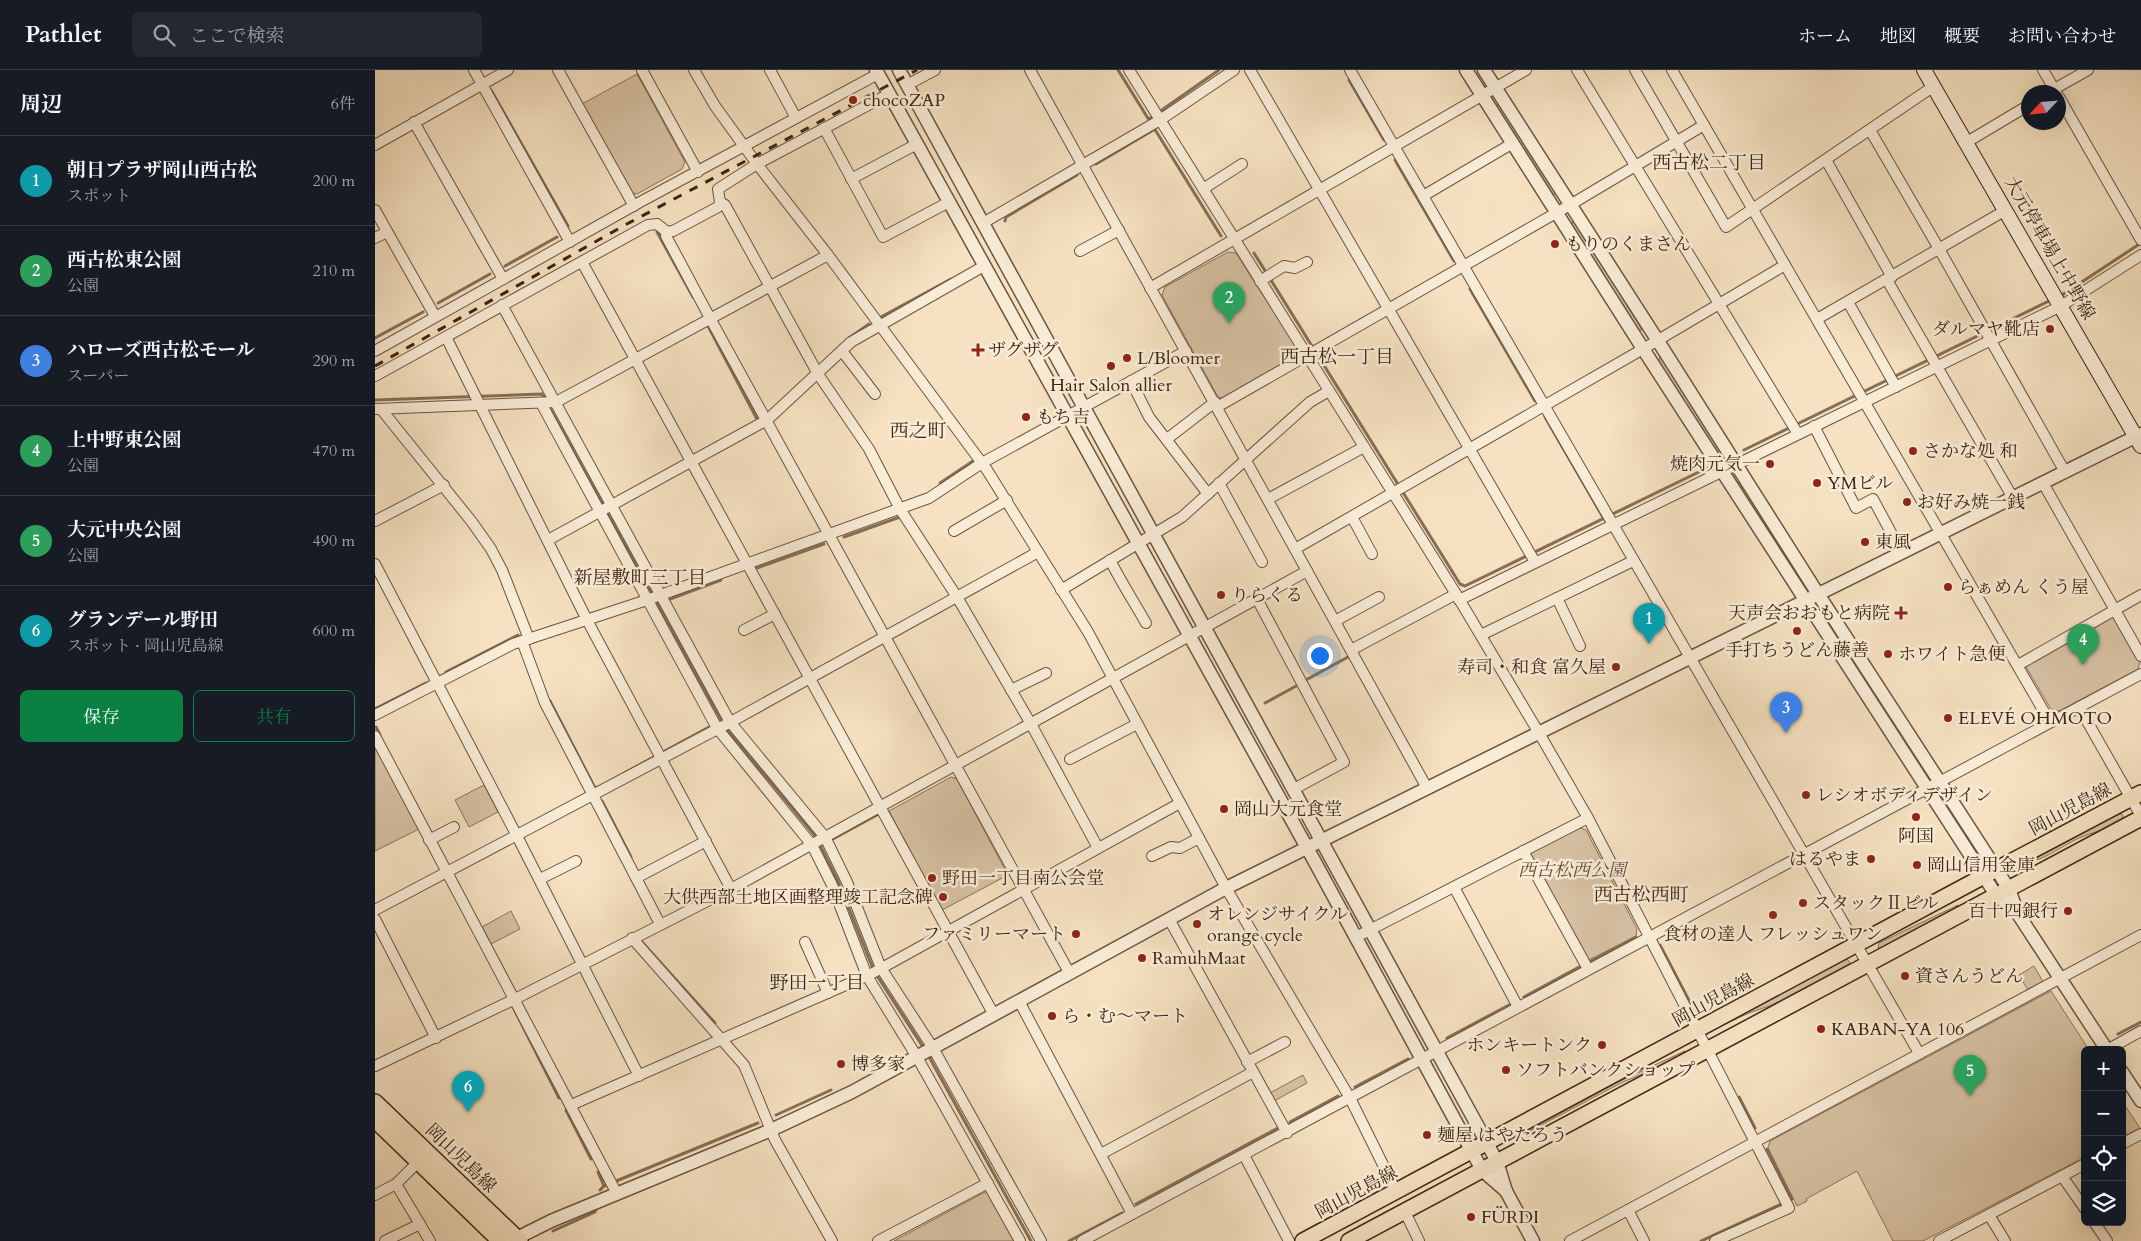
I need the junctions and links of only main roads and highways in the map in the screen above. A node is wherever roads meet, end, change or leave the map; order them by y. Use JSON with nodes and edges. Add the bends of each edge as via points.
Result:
{"nodes":[{"id":1,"x":1925,"y":70,"type":"edge"},
{"id":2,"x":2139,"y":439,"type":"edge"},
{"id":3,"x":2136,"y":796,"type":"edge"},
{"id":4,"x":2141,"y":817,"type":"edge"},
{"id":5,"x":375,"y":1102,"type":"edge"},
{"id":6,"x":375,"y":1120,"type":"edge"},
{"id":7,"x":516,"y":1240,"type":"edge"},
{"id":8,"x":500,"y":1241,"type":"edge"},
{"id":9,"x":1303,"y":1241,"type":"edge"},
{"id":10,"x":1349,"y":1241,"type":"edge"}],
"edges":[{"from":1,"to":2,"type":"main road","name":"大元停車場上中野線"},
{"from":3,"to":9,"type":"main road","name":"岡山児島線"},
{"from":4,"to":10,"type":"main road"},
{"from":5,"to":7,"type":"main road","name":"岡山児島線"},
{"from":6,"to":8,"type":"main road","name":"岡山児島線"}]}
